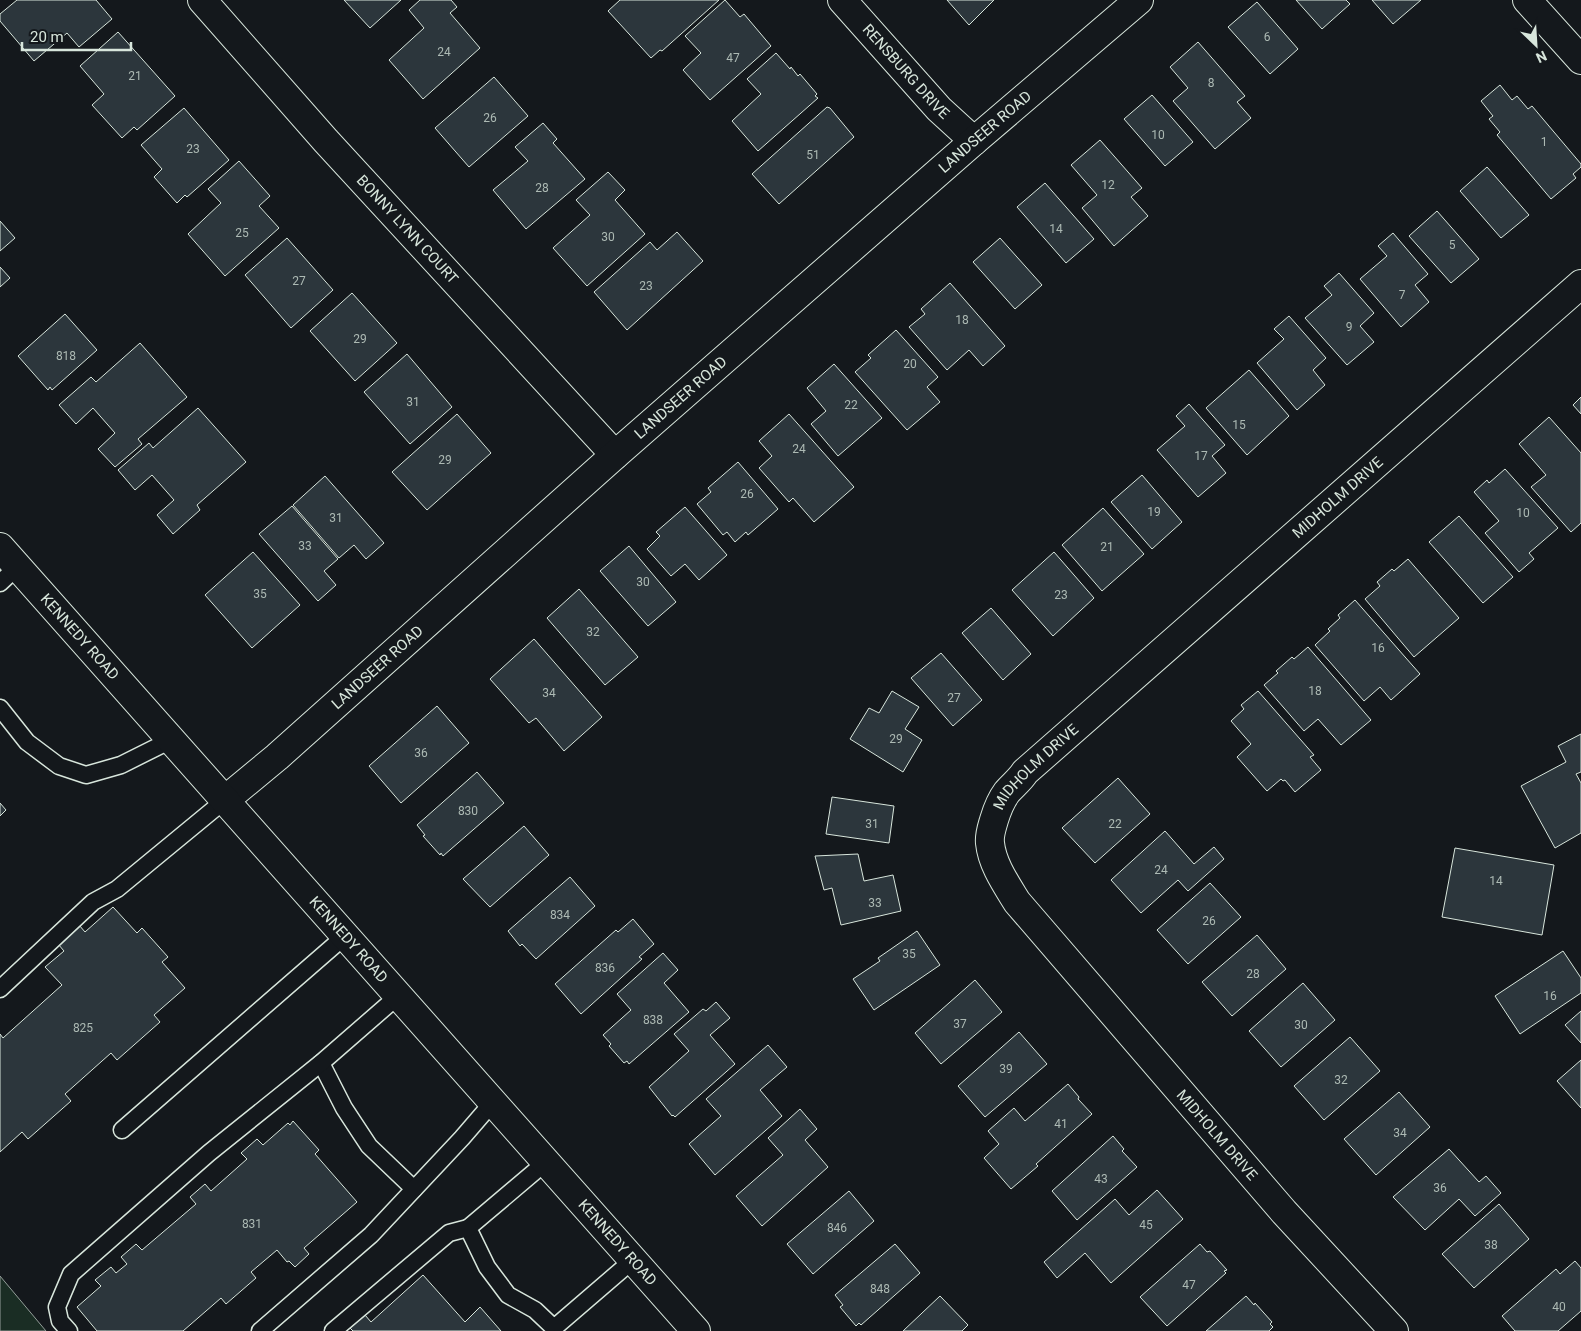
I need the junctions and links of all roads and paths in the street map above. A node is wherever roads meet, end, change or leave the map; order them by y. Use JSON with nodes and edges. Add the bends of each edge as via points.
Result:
{"nodes":[{"id":1,"x":202,"y":0,"type":"edge"},
{"id":2,"x":842,"y":0,"type":"edge"},
{"id":3,"x":1139,"y":0,"type":"edge"},
{"id":4,"x":1527,"y":0,"type":"edge"},
{"id":5,"x":1581,"y":60,"type":"edge"},
{"id":6,"x":974,"y":141,"type":"junction"},
{"id":7,"x":1581,"y":284,"type":"edge"},
{"id":8,"x":615,"y":456,"type":"junction"},
{"id":9,"x":6,"y":566,"type":"edge"},
{"id":10,"x":0,"y":708,"type":"edge"},
{"id":11,"x":171,"y":740,"type":"junction"},
{"id":12,"x":225,"y":800,"type":"junction"},
{"id":13,"x":345,"y":936,"type":"junction"},
{"id":14,"x":0,"y":989,"type":"edge"},
{"id":15,"x":398,"y":996,"type":"junction"},
{"id":16,"x":321,"y":1063,"type":"junction"},
{"id":17,"x":493,"y":1102,"type":"junction"},
{"id":18,"x":122,"y":1130,"type":"dead end"},
{"id":19,"x":546,"y":1162,"type":"junction"},
{"id":20,"x":414,"y":1189,"type":"junction"},
{"id":21,"x":468,"y":1228,"type":"junction"},
{"id":22,"x":633,"y":1260,"type":"junction"},
{"id":23,"x":552,"y":1329,"type":"edge"},
{"id":24,"x":69,"y":1331,"type":"edge"},
{"id":25,"x":260,"y":1331,"type":"edge"},
{"id":26,"x":333,"y":1331,"type":"edge"},
{"id":27,"x":696,"y":1331,"type":"edge"},
{"id":28,"x":1394,"y":1331,"type":"edge"}],
"edges":[{"from":1,"to":8,"type":"street","name":"BONNY LYNN COURT","via":[[326,141]]},
{"from":2,"to":6,"type":"street","name":"RENSBURG DRIVE","via":[[939,109]]},
{"from":3,"to":6,"type":"street","name":"LANDSEER ROAD"},
{"from":4,"to":5,"type":"street"},
{"from":6,"to":8,"type":"street","name":"LANDSEER ROAD"},
{"from":7,"to":28,"type":"street","name":"MIDHOLM DRIVE","via":[[1025,772],[997,809],[991,830],[994,859],[1017,902],[1284,1212]]},
{"from":8,"to":12,"type":"street","name":"LANDSEER ROAD"},
{"from":9,"to":11,"type":"street","name":"KENNEDY ROAD"},
{"from":10,"to":11,"type":"lane","via":[[27,742],[59,766],[86,775],[121,766]]},
{"from":11,"to":12,"type":"street","name":"KENNEDY ROAD"},
{"from":12,"to":13,"type":"street","name":"KENNEDY ROAD"},
{"from":12,"to":14,"type":"lane","via":[[117,889],[93,902]]},
{"from":13,"to":15,"type":"street","name":"KENNEDY ROAD"},
{"from":13,"to":18,"type":"lane"},
{"from":15,"to":16,"type":"lane"},
{"from":15,"to":17,"type":"street","name":"KENNEDY ROAD"},
{"from":16,"to":20,"type":"lane","via":[[368,1146]]},
{"from":16,"to":24,"type":"lane","via":[[209,1153],[70,1274],[57,1307],[60,1321]]},
{"from":17,"to":19,"type":"street","name":"KENNEDY ROAD"},
{"from":17,"to":20,"type":"lane"},
{"from":19,"to":21,"type":"lane"},
{"from":19,"to":22,"type":"street","name":"KENNEDY ROAD"},
{"from":20,"to":25,"type":"lane","via":[[371,1235]]},
{"from":21,"to":23,"type":"lane","via":[[487,1267],[508,1295],[535,1310]]},
{"from":21,"to":26,"type":"lane","via":[[449,1233]]},
{"from":22,"to":23,"type":"lane"},
{"from":22,"to":27,"type":"street","name":"KENNEDY ROAD"}]}
